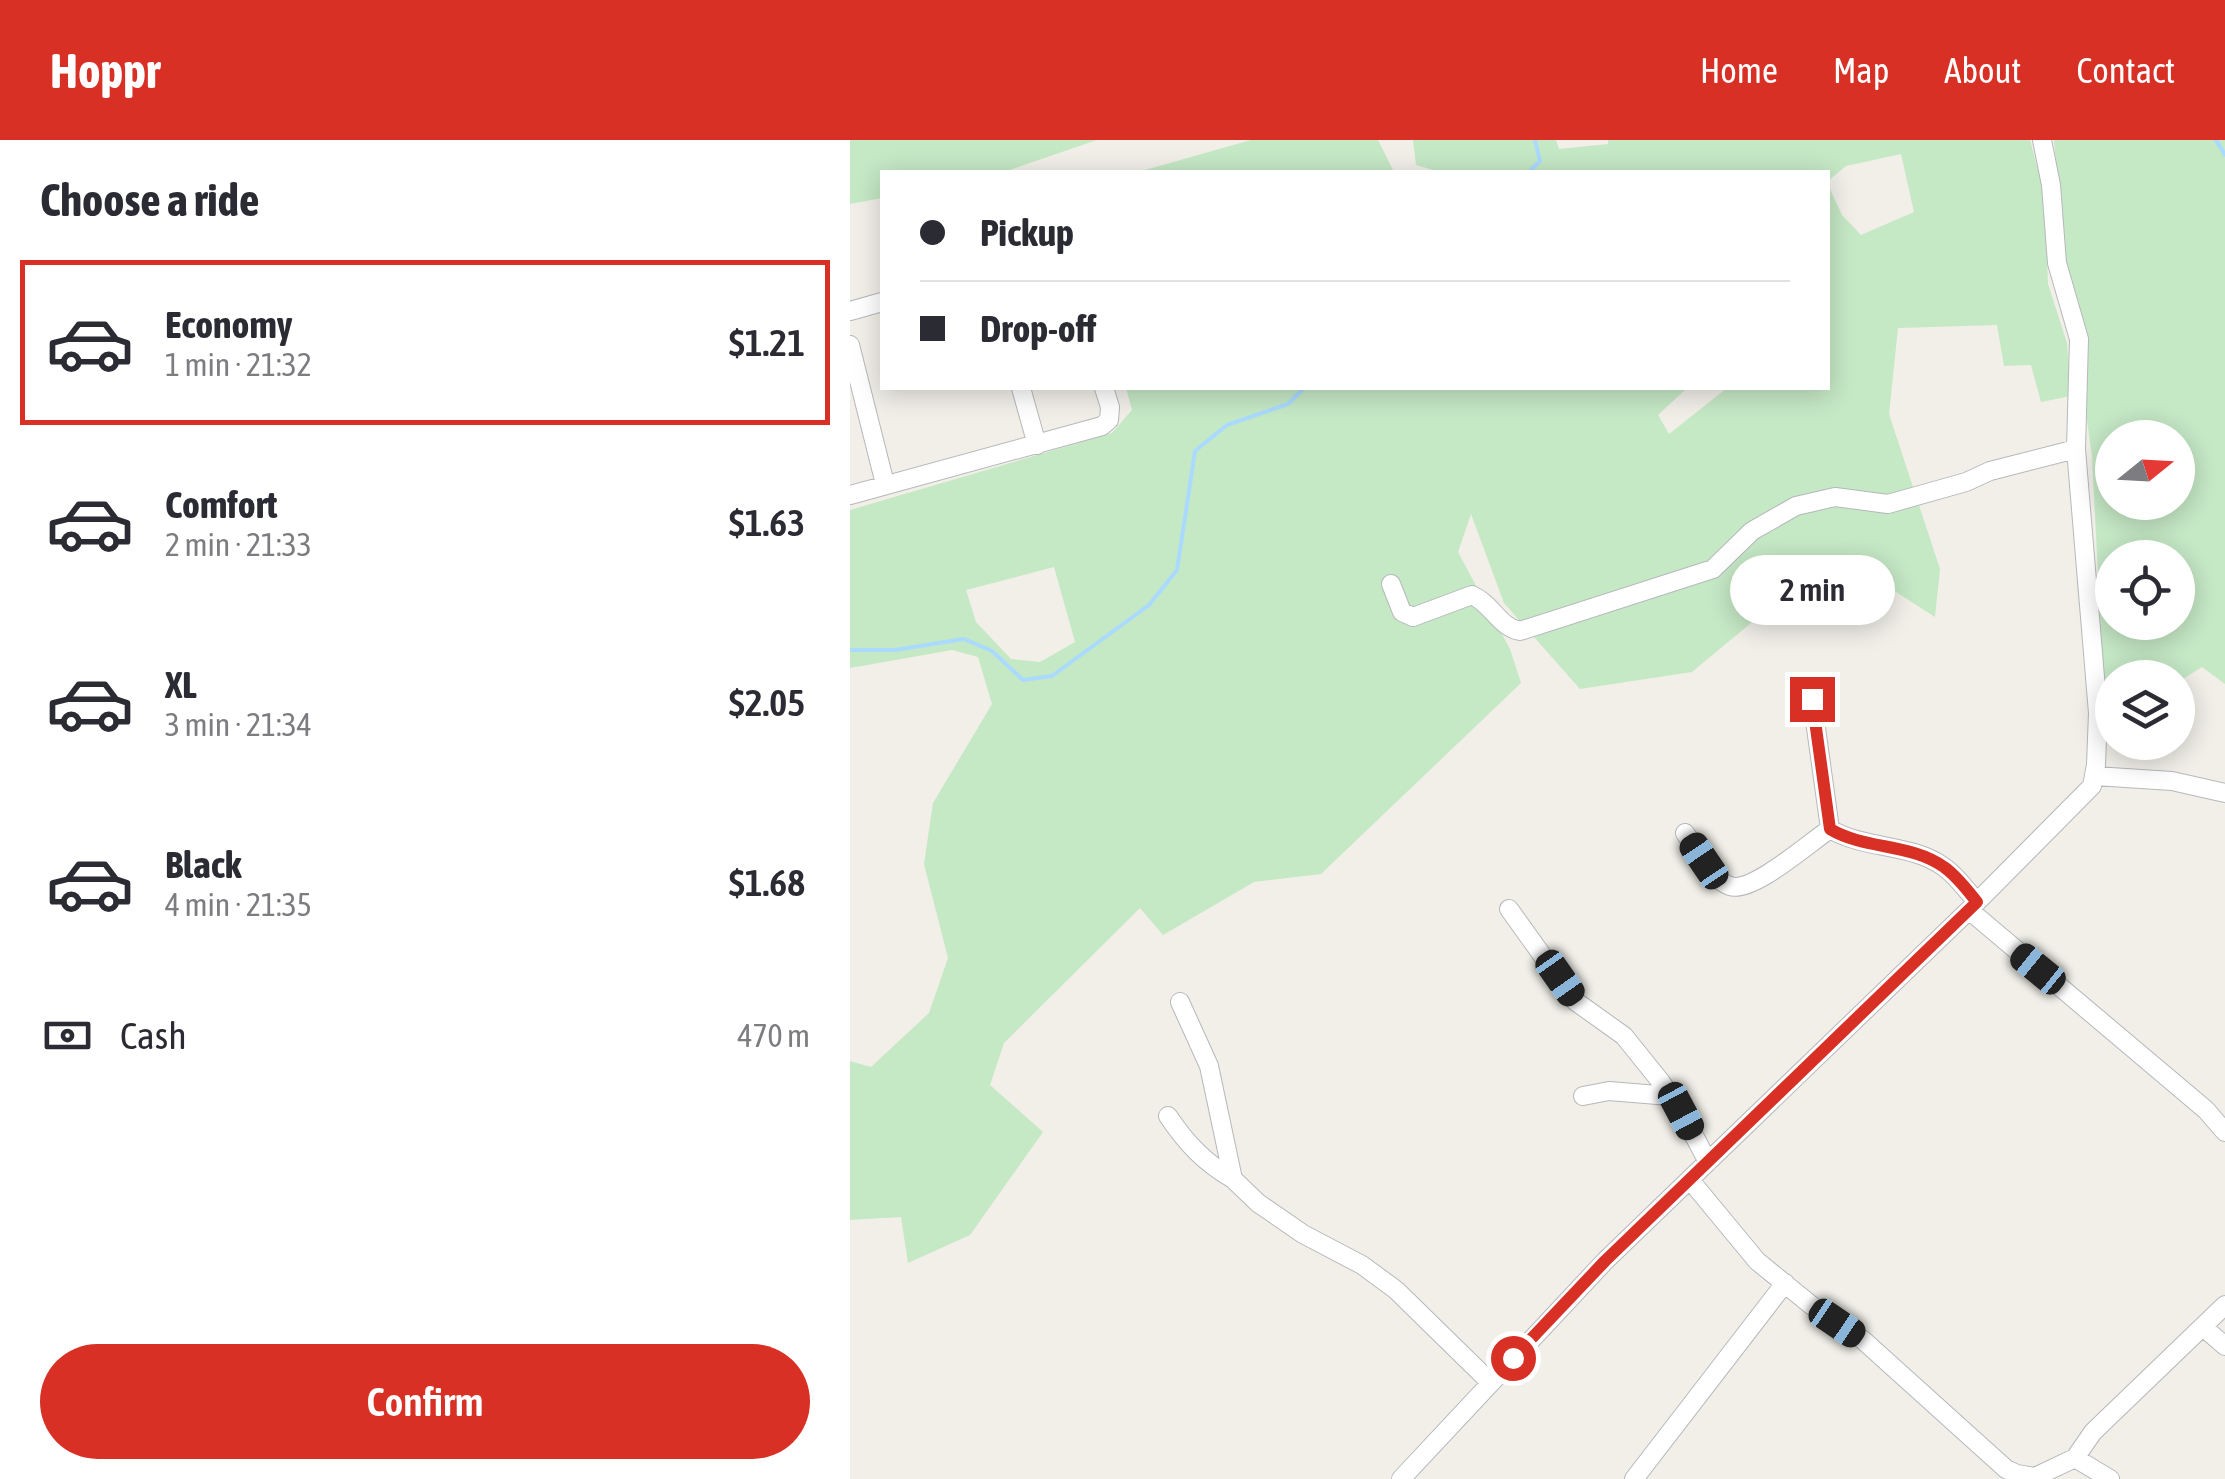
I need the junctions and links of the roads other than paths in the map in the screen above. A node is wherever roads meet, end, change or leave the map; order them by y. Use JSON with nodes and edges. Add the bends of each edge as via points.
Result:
{"nodes":[{"id":1,"x":2042,"y":140,"type":"edge"},
{"id":2,"x":880,"y":303,"type":"edge"},
{"id":3,"x":850,"y":311,"type":"edge"},
{"id":4,"x":850,"y":346,"type":"edge"},
{"id":5,"x":1022,"y":390,"type":"edge"},
{"id":6,"x":1105,"y":390,"type":"edge"},
{"id":7,"x":1037,"y":445,"type":"junction"},
{"id":8,"x":2076,"y":449,"type":"junction"},
{"id":9,"x":885,"y":484,"type":"junction"},
{"id":10,"x":850,"y":494,"type":"edge"},
{"id":11,"x":1391,"y":584,"type":"dead end"},
{"id":12,"x":1812,"y":699,"type":"dead end"},
{"id":13,"x":2096,"y":776,"type":"junction"},
{"id":14,"x":2225,"y":793,"type":"edge"},
{"id":15,"x":1830,"y":829,"type":"junction"},
{"id":16,"x":1685,"y":833,"type":"dead end"},
{"id":17,"x":1973,"y":906,"type":"junction"},
{"id":18,"x":1509,"y":908,"type":"dead end"},
{"id":19,"x":1180,"y":1002,"type":"dead end"},
{"id":20,"x":1583,"y":1096,"type":"dead end"},
{"id":21,"x":1670,"y":1096,"type":"junction"},
{"id":22,"x":1168,"y":1116,"type":"dead end"},
{"id":23,"x":2225,"y":1132,"type":"edge"},
{"id":24,"x":1708,"y":1162,"type":"junction"},
{"id":25,"x":1233,"y":1179,"type":"junction"},
{"id":26,"x":1690,"y":1180,"type":"junction"},
{"id":27,"x":1785,"y":1283,"type":"junction"},
{"id":28,"x":2225,"y":1305,"type":"edge"},
{"id":29,"x":2203,"y":1328,"type":"junction"},
{"id":30,"x":2225,"y":1346,"type":"edge"},
{"id":31,"x":1490,"y":1382,"type":"junction"},
{"id":32,"x":2075,"y":1458,"type":"junction"},
{"id":33,"x":2005,"y":1474,"type":"edge"},
{"id":34,"x":1402,"y":1479,"type":"edge"},
{"id":35,"x":1634,"y":1479,"type":"edge"},
{"id":36,"x":2110,"y":1479,"type":"edge"}],
"edges":[{"from":1,"to":8,"type":"street","via":[[2057,263],[2079,339]]},
{"from":2,"to":3,"type":"street"},
{"from":4,"to":9,"type":"street"},
{"from":5,"to":7,"type":"street"},
{"from":6,"to":7,"type":"street","via":[[1110,408],[1102,426]]},
{"from":7,"to":9,"type":"street"},
{"from":8,"to":11,"type":"street","via":[[1888,504],[1834,497],[1796,506],[1752,531],[1713,570],[1520,631],[1472,595],[1413,617],[1402,612]]},
{"from":8,"to":13,"type":"street","via":[[2098,713]]},
{"from":9,"to":10,"type":"street"},
{"from":12,"to":15,"type":"street"},
{"from":13,"to":14,"type":"street"},
{"from":13,"to":17,"type":"street"},
{"from":15,"to":16,"type":"street","via":[[1740,888],[1719,877]]},
{"from":15,"to":17,"type":"street","via":[[1942,865]]},
{"from":17,"to":23,"type":"street"},
{"from":17,"to":24,"type":"street"},
{"from":18,"to":21,"type":"street","via":[[1575,1001],[1624,1036]]},
{"from":19,"to":25,"type":"street","via":[[1209,1066]]},
{"from":20,"to":21,"type":"street"},
{"from":21,"to":24,"type":"street"},
{"from":22,"to":25,"type":"street","via":[[1185,1141]]},
{"from":24,"to":26,"type":"street"},
{"from":25,"to":31,"type":"street","via":[[1303,1234],[1396,1290]]},
{"from":26,"to":27,"type":"street","via":[[1757,1261]]},
{"from":26,"to":31,"type":"street"},
{"from":27,"to":33,"type":"street","via":[[1863,1340]]},
{"from":27,"to":35,"type":"street"},
{"from":28,"to":29,"type":"street"},
{"from":29,"to":30,"type":"street"},
{"from":29,"to":32,"type":"street"},
{"from":31,"to":34,"type":"street"},
{"from":32,"to":33,"type":"street","via":[[2035,1476]]},
{"from":32,"to":36,"type":"street"}]}
